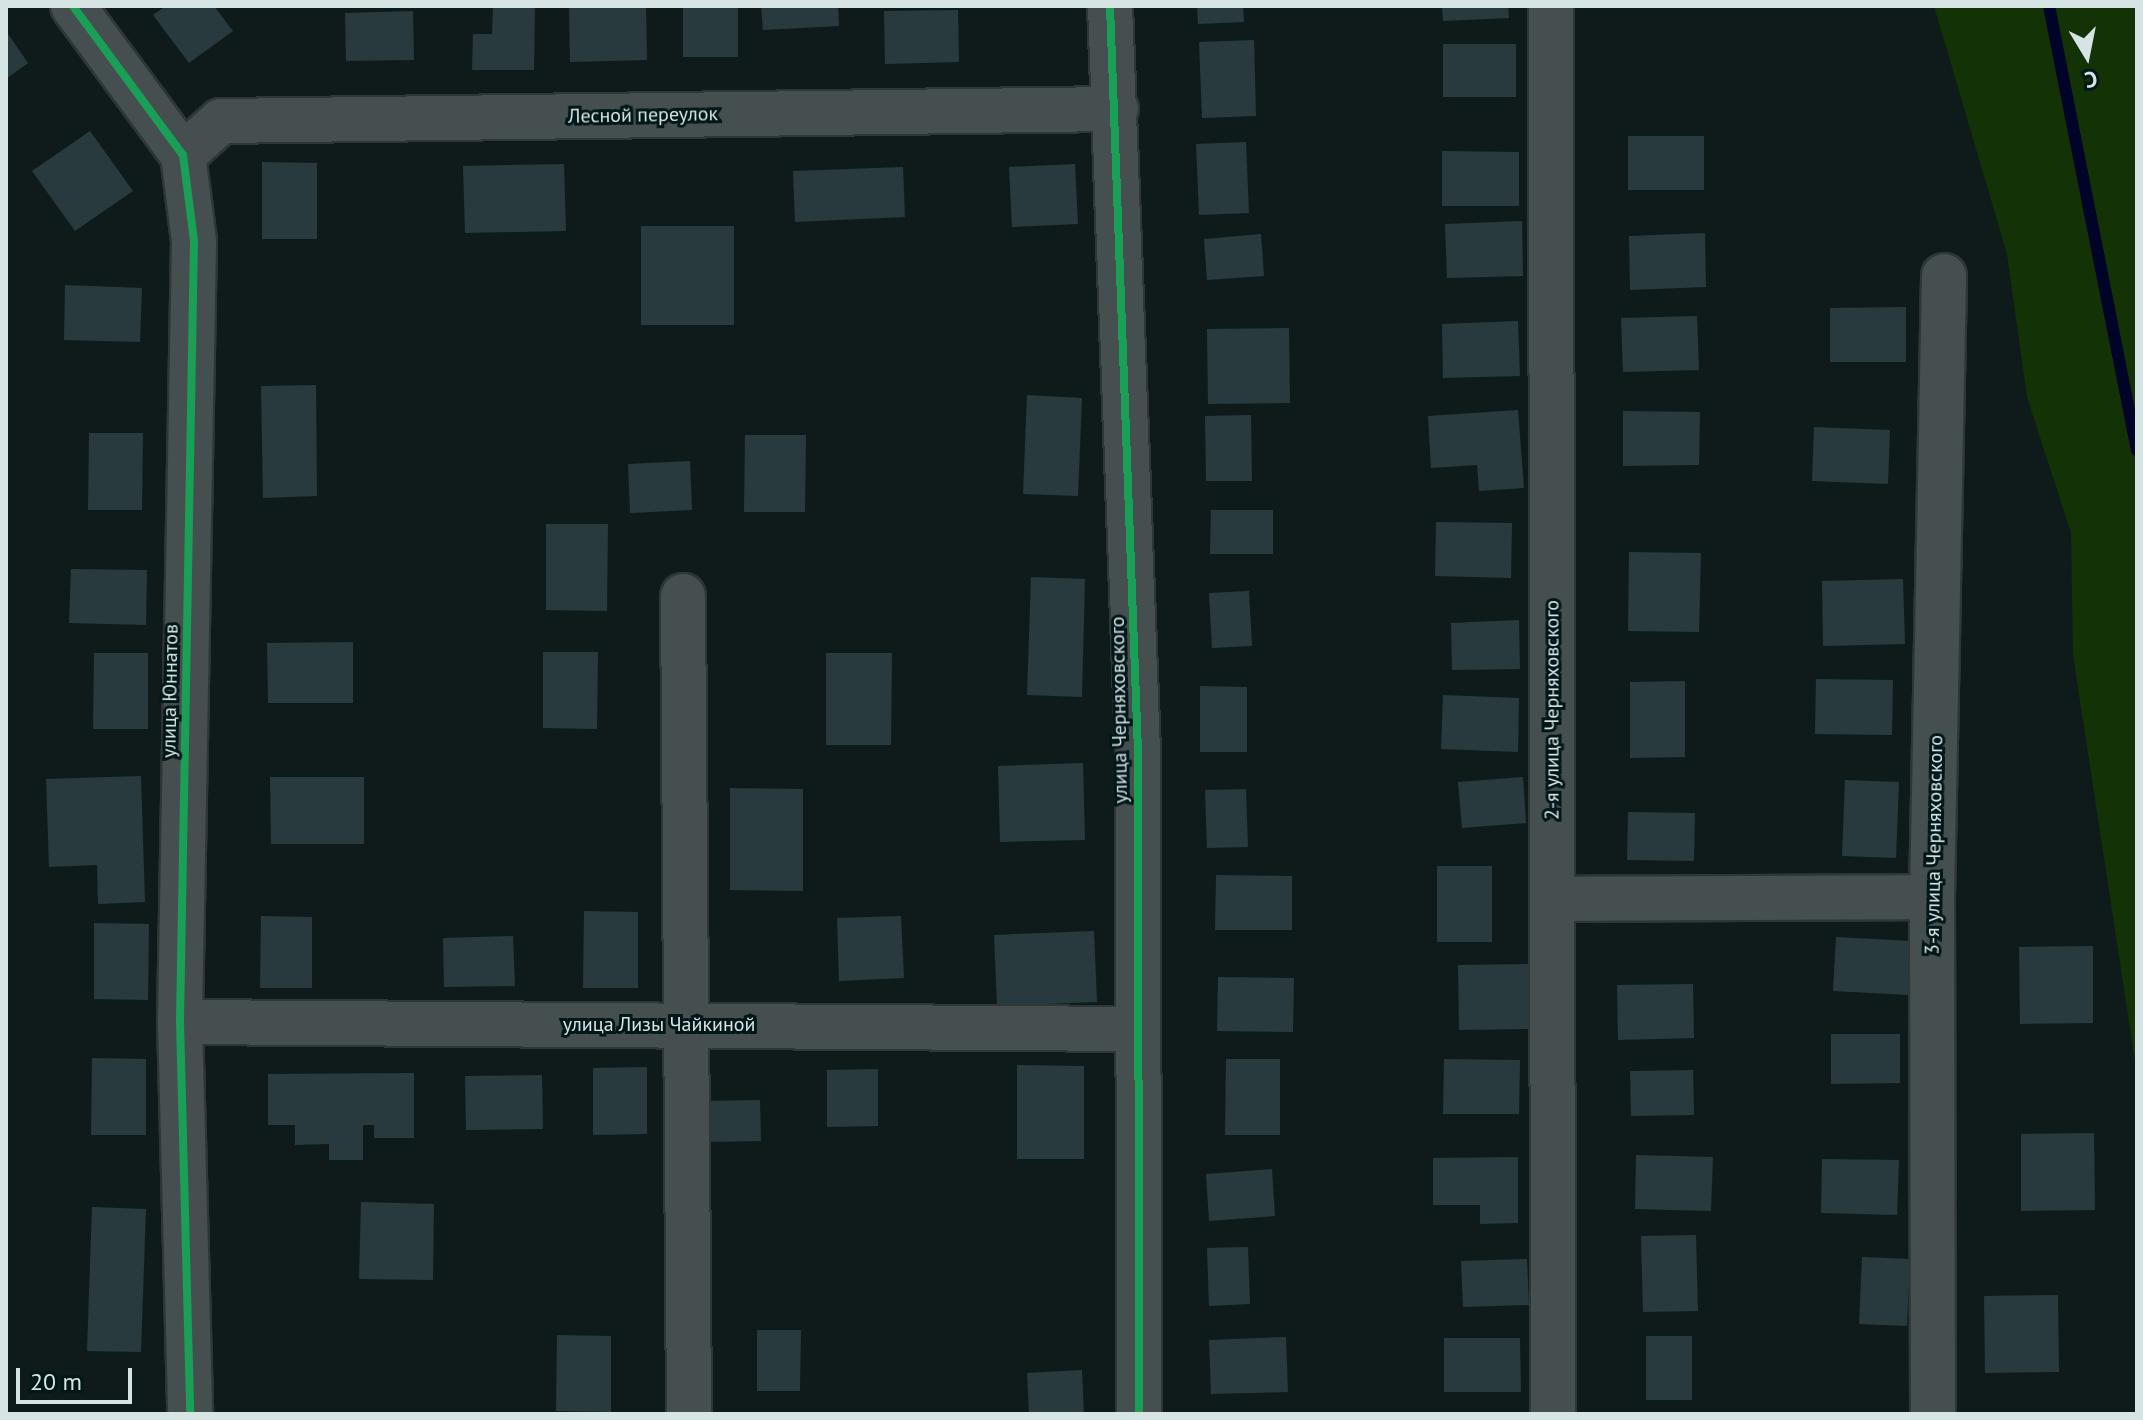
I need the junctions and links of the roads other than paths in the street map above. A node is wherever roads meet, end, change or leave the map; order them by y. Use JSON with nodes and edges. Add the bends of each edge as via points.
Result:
{"nodes":[{"id":1,"x":73,"y":6,"type":"edge"},
{"id":2,"x":1110,"y":6,"type":"edge"},
{"id":3,"x":1551,"y":6,"type":"edge"},
{"id":4,"x":1116,"y":109,"type":"junction"},
{"id":5,"x":183,"y":155,"type":"junction"},
{"id":6,"x":1944,"y":276,"type":"dead end"},
{"id":7,"x":683,"y":596,"type":"dead end"},
{"id":8,"x":1932,"y":897,"type":"junction"},
{"id":9,"x":1552,"y":899,"type":"junction"},
{"id":10,"x":180,"y":1022,"type":"junction"},
{"id":11,"x":686,"y":1024,"type":"junction"},
{"id":12,"x":1138,"y":1029,"type":"junction"},
{"id":13,"x":190,"y":1414,"type":"edge"},
{"id":14,"x":689,"y":1414,"type":"edge"},
{"id":15,"x":1139,"y":1414,"type":"edge"},
{"id":16,"x":1553,"y":1414,"type":"edge"},
{"id":17,"x":1933,"y":1414,"type":"edge"}],
"edges":[{"from":1,"to":5,"type":"street","name":"улица Юннатов"},
{"from":2,"to":4,"type":"street","name":"улица Черняховского"},
{"from":3,"to":9,"type":"street","name":"2-я улица Черняховского"},
{"from":4,"to":5,"type":"street","name":"Лесной переулок","via":[[221,121]]},
{"from":4,"to":12,"type":"street","name":"улица Черняховского","via":[[1138,752]]},
{"from":5,"to":10,"type":"street","name":"улица Юннатов","via":[[194,241]]},
{"from":6,"to":8,"type":"street","name":"3-я улица Черняховского"},
{"from":7,"to":11,"type":"street"},
{"from":8,"to":9,"type":"street"},
{"from":8,"to":17,"type":"street","name":"3-я улица Черняховского"},
{"from":9,"to":16,"type":"street","name":"2-я улица Черняховского"},
{"from":10,"to":11,"type":"street","name":"улица Лизы Чайкиной"},
{"from":10,"to":13,"type":"street","name":"улица Юннатов"},
{"from":11,"to":12,"type":"street","name":"улица Лизы Чайкиной"},
{"from":11,"to":14,"type":"street"},
{"from":12,"to":15,"type":"street","name":"улица Черняховского"}]}
